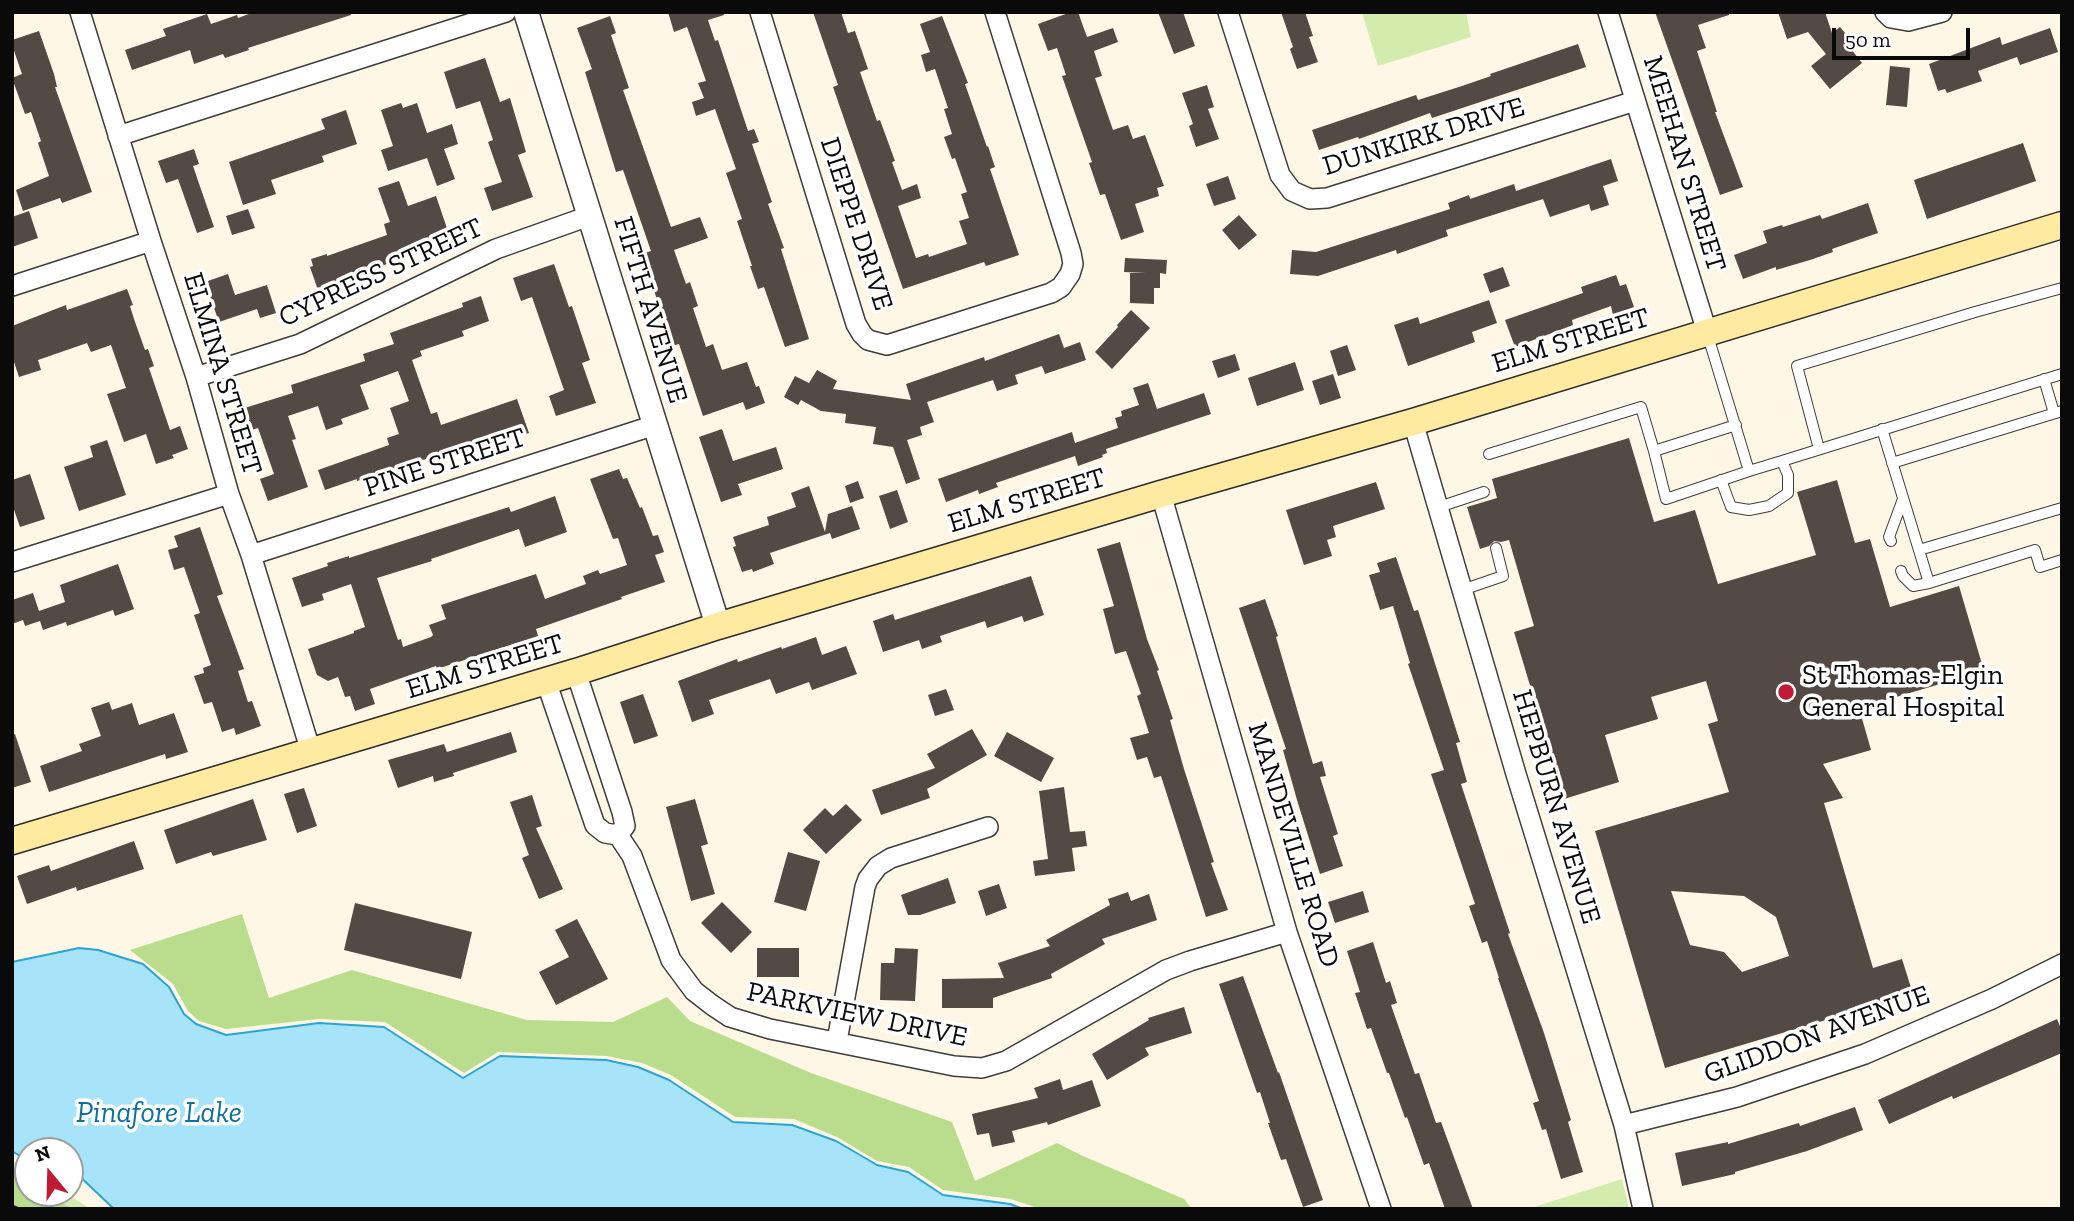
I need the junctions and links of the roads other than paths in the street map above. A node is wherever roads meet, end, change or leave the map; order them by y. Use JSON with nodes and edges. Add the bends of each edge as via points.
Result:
{"nodes":[{"id":1,"x":80,"y":12,"type":"edge"},
{"id":2,"x":506,"y":12,"type":"edge"},
{"id":3,"x":526,"y":12,"type":"edge"},
{"id":4,"x":760,"y":12,"type":"edge"},
{"id":5,"x":995,"y":12,"type":"edge"},
{"id":6,"x":1228,"y":12,"type":"edge"},
{"id":7,"x":1608,"y":12,"type":"edge"},
{"id":8,"x":1885,"y":12,"type":"edge"},
{"id":9,"x":1942,"y":12,"type":"edge"},
{"id":10,"x":1635,"y":101,"type":"junction"},
{"id":11,"x":118,"y":136,"type":"junction"},
{"id":12,"x":589,"y":216,"type":"junction"},
{"id":13,"x":2062,"y":225,"type":"edge"},
{"id":14,"x":151,"y":242,"type":"junction"},
{"id":15,"x":12,"y":286,"type":"edge"},
{"id":16,"x":2062,"y":288,"type":"edge"},
{"id":17,"x":1707,"y":332,"type":"junction"},
{"id":18,"x":2062,"y":374,"type":"edge"},
{"id":19,"x":196,"y":377,"type":"junction"},
{"id":20,"x":2044,"y":379,"type":"junction"},
{"id":21,"x":2058,"y":412,"type":"edge"},
{"id":22,"x":1413,"y":422,"type":"junction"},
{"id":23,"x":655,"y":425,"type":"junction"},
{"id":24,"x":1736,"y":425,"type":"junction"},
{"id":25,"x":1882,"y":429,"type":"junction"},
{"id":26,"x":1819,"y":449,"type":"junction"},
{"id":27,"x":1654,"y":451,"type":"junction"},
{"id":28,"x":1489,"y":454,"type":"dead end"},
{"id":29,"x":1782,"y":461,"type":"junction"},
{"id":30,"x":1892,"y":463,"type":"junction"},
{"id":31,"x":1749,"y":471,"type":"junction"},
{"id":32,"x":1721,"y":480,"type":"junction"},
{"id":33,"x":1484,"y":492,"type":"dead end"},
{"id":34,"x":229,"y":494,"type":"junction"},
{"id":35,"x":1161,"y":494,"type":"junction"},
{"id":36,"x":1904,"y":499,"type":"junction"},
{"id":37,"x":1438,"y":507,"type":"junction"},
{"id":38,"x":2062,"y":508,"type":"edge"},
{"id":39,"x":1891,"y":541,"type":"dead end"},
{"id":40,"x":1496,"y":548,"type":"dead end"},
{"id":41,"x":1919,"y":550,"type":"junction"},
{"id":42,"x":251,"y":555,"type":"junction"},
{"id":43,"x":2062,"y":560,"type":"edge"},
{"id":44,"x":12,"y":562,"type":"edge"},
{"id":45,"x":1901,"y":572,"type":"dead end"},
{"id":46,"x":1929,"y":583,"type":"junction"},
{"id":47,"x":1462,"y":590,"type":"junction"},
{"id":48,"x":718,"y":626,"type":"junction"},
{"id":49,"x":576,"y":672,"type":"junction"},
{"id":50,"x":545,"y":681,"type":"junction"},
{"id":51,"x":312,"y":752,"type":"junction"},
{"id":52,"x":988,"y":827,"type":"dead end"},
{"id":53,"x":618,"y":835,"type":"junction"},
{"id":54,"x":12,"y":841,"type":"edge"},
{"id":55,"x":1287,"y":932,"type":"junction"},
{"id":56,"x":2062,"y":964,"type":"edge"},
{"id":57,"x":836,"y":1041,"type":"junction"},
{"id":58,"x":1624,"y":1125,"type":"junction"},
{"id":59,"x":1381,"y":1209,"type":"edge"},
{"id":60,"x":1643,"y":1209,"type":"edge"}],
"edges":[{"from":1,"to":11,"type":"street","name":"ELMINA STREET"},
{"from":2,"to":11,"type":"street"},
{"from":3,"to":12,"type":"street","name":"FIFTH AVENUE"},
{"from":4,"to":5,"type":"street","name":"DIEPPE DRIVE","via":[[856,324],[868,340],[887,345],[1051,293],[1070,274],[1071,253]]},
{"from":6,"to":10,"type":"street","name":"DUNKIRK DRIVE","via":[[1280,175],[1292,191],[1307,198],[1327,198]]},
{"from":7,"to":10,"type":"street","name":"MEEHAN STREET"},
{"from":8,"to":9,"type":"street","via":[[1908,21]]},
{"from":10,"to":17,"type":"street","name":"MEEHAN STREET"},
{"from":11,"to":14,"type":"street","name":"ELMINA STREET"},
{"from":12,"to":19,"type":"street","name":"CYPRESS STREET","via":[[496,249],[300,344]]},
{"from":12,"to":23,"type":"street","name":"FIFTH AVENUE"},
{"from":13,"to":17,"type":"main road","name":"ELM STREET"},
{"from":14,"to":15,"type":"street"},
{"from":14,"to":19,"type":"street","name":"ELMINA STREET"},
{"from":16,"to":26,"type":"lane","via":[[1797,366]]},
{"from":17,"to":22,"type":"main road","name":"ELM STREET"},
{"from":17,"to":24,"type":"lane"},
{"from":18,"to":20,"type":"lane"},
{"from":19,"to":34,"type":"street","name":"ELMINA STREET"},
{"from":20,"to":21,"type":"lane"},
{"from":20,"to":25,"type":"lane"},
{"from":21,"to":30,"type":"lane"},
{"from":22,"to":35,"type":"main road","name":"ELM STREET"},
{"from":22,"to":37,"type":"street","name":"HEPBURN AVENUE"},
{"from":23,"to":42,"type":"street","name":"PINE STREET"},
{"from":23,"to":48,"type":"street","name":"FIFTH AVENUE"},
{"from":24,"to":27,"type":"lane"},
{"from":24,"to":31,"type":"lane"},
{"from":25,"to":26,"type":"lane"},
{"from":25,"to":30,"type":"lane"},
{"from":26,"to":29,"type":"lane"},
{"from":27,"to":28,"type":"lane","via":[[1641,407]]},
{"from":27,"to":32,"type":"lane","via":[[1665,499]]},
{"from":29,"to":31,"type":"lane"},
{"from":29,"to":32,"type":"lane","via":[[1788,493],[1769,506],[1731,507]]},
{"from":30,"to":36,"type":"lane"},
{"from":31,"to":32,"type":"lane"},
{"from":33,"to":37,"type":"lane"},
{"from":34,"to":42,"type":"street","name":"ELMINA STREET"},
{"from":34,"to":44,"type":"street"},
{"from":35,"to":48,"type":"main road","name":"ELM STREET"},
{"from":35,"to":55,"type":"street","name":"MANDEVILLE ROAD"},
{"from":36,"to":39,"type":"lane"},
{"from":36,"to":41,"type":"lane"},
{"from":37,"to":47,"type":"street","name":"HEPBURN AVENUE"},
{"from":38,"to":41,"type":"lane"},
{"from":40,"to":47,"type":"lane","via":[[1503,576]]},
{"from":41,"to":46,"type":"lane"},
{"from":42,"to":51,"type":"street","name":"ELMINA STREET"},
{"from":43,"to":46,"type":"lane","via":[[2040,567],[2035,550]]},
{"from":45,"to":46,"type":"lane","via":[[1913,586]]},
{"from":47,"to":58,"type":"street","name":"HEPBURN AVENUE"},
{"from":48,"to":49,"type":"main road","name":"ELM STREET"},
{"from":49,"to":50,"type":"main road","name":"ELM STREET"},
{"from":49,"to":53,"type":"street","via":[[622,812],[625,825]]},
{"from":50,"to":51,"type":"main road","name":"ELM STREET"},
{"from":50,"to":53,"type":"street","name":"PARKVIEW DRIVE","via":[[595,825]]},
{"from":51,"to":54,"type":"main road","name":"ELM STREET"},
{"from":52,"to":57,"type":"street","via":[[891,858],[873,873],[865,887]]},
{"from":53,"to":57,"type":"street","name":"PARKVIEW DRIVE","via":[[632,856],[666,949],[694,991],[730,1017]]},
{"from":55,"to":57,"type":"street","name":"PARKVIEW DRIVE","via":[[1166,970],[1013,1058],[990,1066],[954,1066]]},
{"from":55,"to":59,"type":"street","name":"MANDEVILLE ROAD"},
{"from":56,"to":58,"type":"street","name":"GLIDDON AVENUE","via":[[1865,1054],[1737,1097]]},
{"from":58,"to":60,"type":"street","name":"HEPBURN AVENUE"}]}
